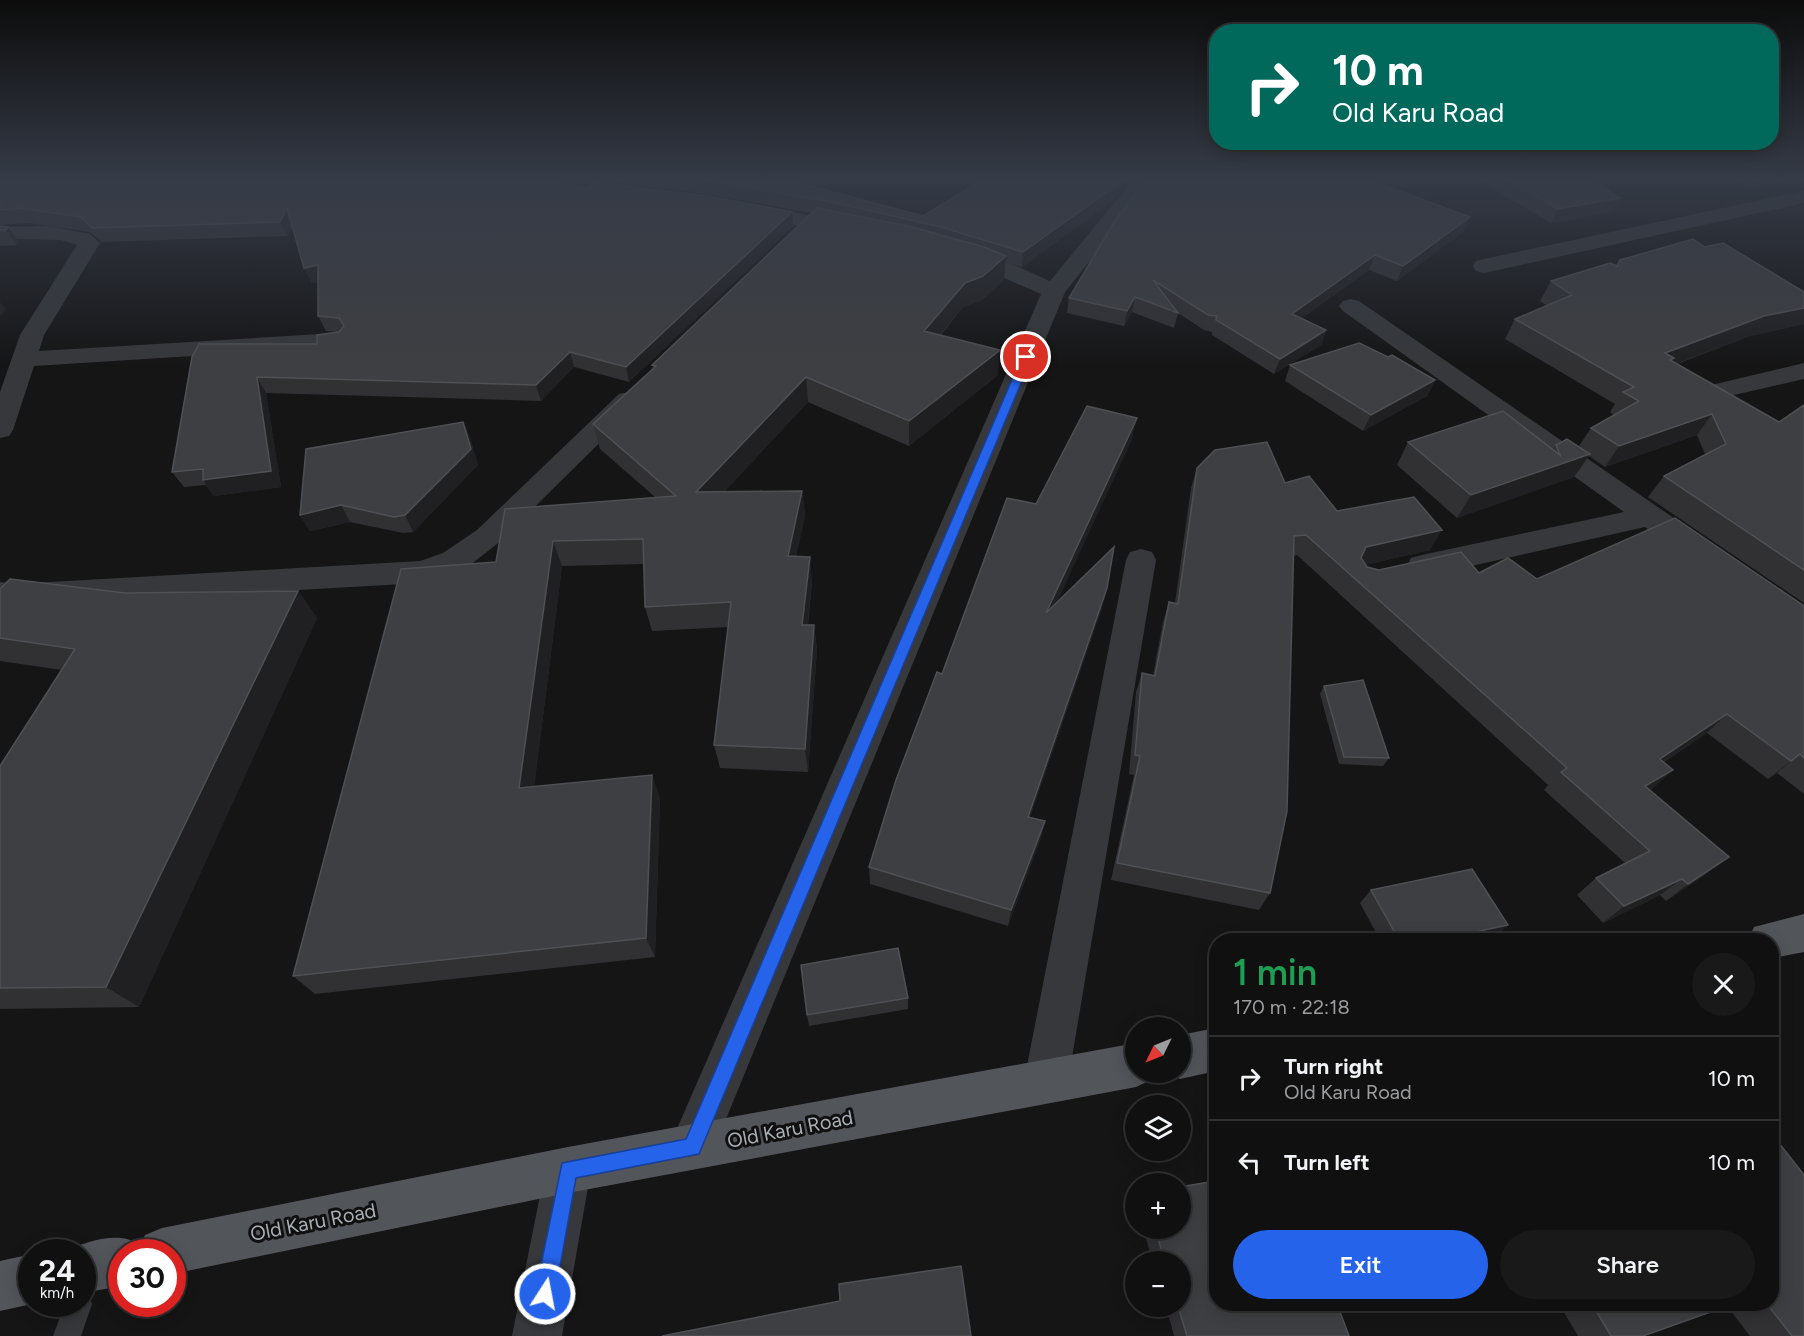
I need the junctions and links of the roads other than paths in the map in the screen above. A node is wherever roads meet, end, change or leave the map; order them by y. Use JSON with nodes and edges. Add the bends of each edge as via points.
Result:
{"nodes":[{"id":1,"x":87,"y":241,"type":"edge"},
{"id":2,"x":793,"y":241,"type":"edge"},
{"id":3,"x":1094,"y":241,"type":"edge"},
{"id":4,"x":1598,"y":241,"type":"edge"},
{"id":5,"x":786,"y":248,"type":"edge"},
{"id":6,"x":948,"y":252,"type":"edge"},
{"id":7,"x":1484,"y":266,"type":"dead end"},
{"id":8,"x":1054,"y":291,"type":"junction"},
{"id":9,"x":1351,"y":306,"type":"dead end"},
{"id":10,"x":337,"y":340,"type":"edge"},
{"id":11,"x":24,"y":359,"type":"junction"},
{"id":12,"x":1804,"y":371,"type":"edge"},
{"id":13,"x":650,"y":380,"type":"edge"},
{"id":14,"x":1712,"y":392,"type":"edge"},
{"id":15,"x":0,"y":430,"type":"edge"},
{"id":16,"x":1648,"y":516,"type":"junction"},
{"id":17,"x":1142,"y":560,"type":"dead end"},
{"id":18,"x":1719,"y":564,"type":"edge"},
{"id":19,"x":1391,"y":572,"type":"edge"},
{"id":20,"x":0,"y":592,"type":"edge"},
{"id":21,"x":1804,"y":933,"type":"edge"},
{"id":22,"x":1779,"y":938,"type":"edge"},
{"id":23,"x":1209,"y":1051,"type":"edge"},
{"id":24,"x":1191,"y":1055,"type":"edge"},
{"id":25,"x":1125,"y":1067,"type":"edge"},
{"id":26,"x":1046,"y":1082,"type":"junction"},
{"id":27,"x":692,"y":1147,"type":"junction"},
{"id":28,"x":568,"y":1170,"type":"junction"},
{"id":29,"x":186,"y":1247,"type":"edge"},
{"id":30,"x":18,"y":1282,"type":"edge"},
{"id":31,"x":0,"y":1286,"type":"edge"},
{"id":32,"x":75,"y":1317,"type":"edge"},
{"id":33,"x":67,"y":1336,"type":"edge"},
{"id":34,"x":537,"y":1336,"type":"edge"}],
"edges":[{"from":1,"to":11,"type":"street","via":[[32,335]]},
{"from":2,"to":5,"type":"street"},
{"from":3,"to":8,"type":"street"},
{"from":4,"to":7,"type":"street"},
{"from":6,"to":8,"type":"street","via":[[991,264]]},
{"from":8,"to":27,"type":"street"},
{"from":9,"to":16,"type":"street"},
{"from":10,"to":11,"type":"street"},
{"from":11,"to":15,"type":"street"},
{"from":12,"to":14,"type":"street"},
{"from":13,"to":20,"type":"street","via":[[487,537],[444,565],[422,572],[15,595]]},
{"from":16,"to":18,"type":"street"},
{"from":16,"to":19,"type":"street"},
{"from":17,"to":26,"type":"street"},
{"from":21,"to":22,"type":"main road"},
{"from":23,"to":24,"type":"main road"},
{"from":25,"to":26,"type":"main road","name":"Old Karu Road"},
{"from":26,"to":27,"type":"main road","name":"Old Karu Road"},
{"from":27,"to":28,"type":"main road","name":"Old Karu Road"},
{"from":28,"to":29,"type":"main road","name":"Old Karu Road"},
{"from":28,"to":34,"type":"street"},
{"from":30,"to":31,"type":"main road"},
{"from":32,"to":33,"type":"lane"}]}
